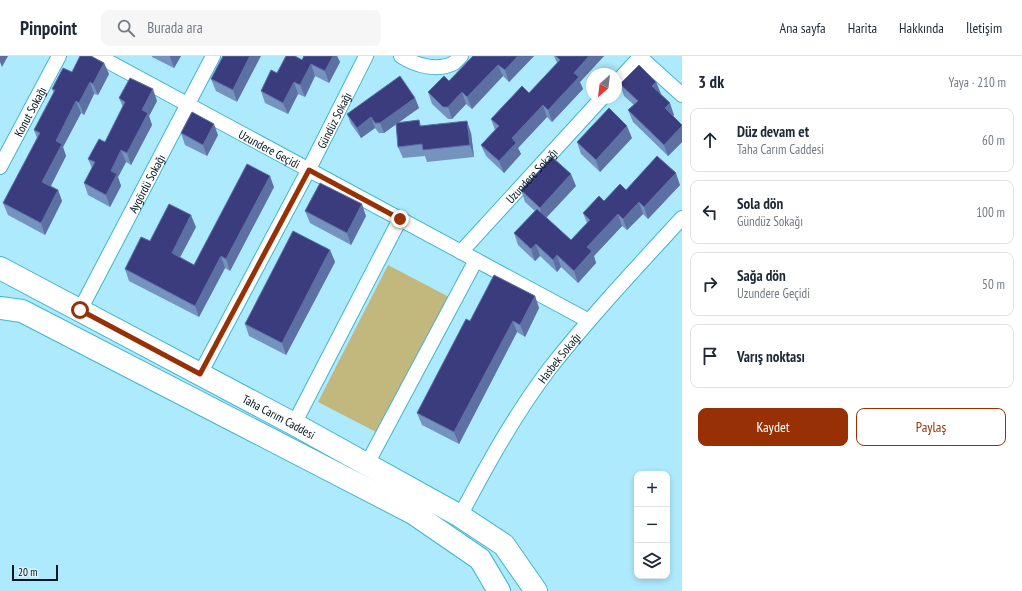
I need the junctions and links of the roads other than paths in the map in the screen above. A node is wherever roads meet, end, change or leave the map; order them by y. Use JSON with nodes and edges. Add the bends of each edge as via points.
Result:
{"nodes":[{"id":1,"x":59,"y":56,"type":"edge"},
{"id":2,"x":98,"y":56,"type":"edge"},
{"id":3,"x":213,"y":56,"type":"edge"},
{"id":4,"x":366,"y":56,"type":"edge"},
{"id":5,"x":401,"y":56,"type":"edge"},
{"id":6,"x":460,"y":56,"type":"edge"},
{"id":7,"x":640,"y":56,"type":"edge"},
{"id":8,"x":622,"y":76,"type":"edge"},
{"id":9,"x":682,"y":95,"type":"edge"},
{"id":10,"x":188,"y":104,"type":"junction"},
{"id":11,"x":597,"y":104,"type":"edge"},
{"id":12,"x":0,"y":167,"type":"edge"},
{"id":13,"x":309,"y":170,"type":"junction"},
{"id":14,"x":682,"y":218,"type":"edge"},
{"id":15,"x":400,"y":219,"type":"junction"},
{"id":16,"x":461,"y":252,"type":"junction"},
{"id":17,"x":476,"y":260,"type":"junction"},
{"id":18,"x":0,"y":268,"type":"edge"},
{"id":19,"x":0,"y":308,"type":"edge"},
{"id":20,"x":80,"y":310,"type":"junction"},
{"id":21,"x":589,"y":320,"type":"junction"},
{"id":22,"x":200,"y":374,"type":"junction"},
{"id":23,"x":294,"y":424,"type":"junction"},
{"id":24,"x":367,"y":464,"type":"junction"},
{"id":25,"x":460,"y":516,"type":"junction"},
{"id":26,"x":499,"y":591,"type":"edge"},
{"id":27,"x":536,"y":591,"type":"edge"}],
"edges":[{"from":1,"to":12,"type":"street","name":"Konut Sokağı"},
{"from":2,"to":10,"type":"street","name":"Uzundere Geçidi"},
{"from":3,"to":10,"type":"street","name":"Aygördü Sokağı"},
{"from":4,"to":13,"type":"street","name":"Gündüz Sokağı"},
{"from":5,"to":6,"type":"street","via":[[411,62],[438,67],[454,63]]},
{"from":7,"to":8,"type":"street"},
{"from":7,"to":9,"type":"street"},
{"from":10,"to":13,"type":"street","name":"Uzundere Geçidi"},
{"from":10,"to":20,"type":"street","name":"Aygördü Sokağı"},
{"from":11,"to":16,"type":"street","name":"Uzundere Sokağı"},
{"from":13,"to":15,"type":"street","name":"Uzundere Geçidi"},
{"from":13,"to":22,"type":"street","name":"Gündüz Sokağı"},
{"from":14,"to":21,"type":"street","name":"Hasbek Sokağı"},
{"from":15,"to":16,"type":"street","name":"Uzundere Geçidi"},
{"from":15,"to":23,"type":"street"},
{"from":16,"to":17,"type":"street","name":"Uzundere Geçidi"},
{"from":17,"to":21,"type":"street","name":"Uzundere Geçidi"},
{"from":17,"to":24,"type":"street"},
{"from":18,"to":20,"type":"main road","name":"Taha Carım Caddesi"},
{"from":19,"to":26,"type":"main road","name":"Taha Carım Caddesi","via":[[22,311],[413,513],[480,559]]},
{"from":20,"to":22,"type":"main road","name":"Taha Carım Caddesi"},
{"from":21,"to":25,"type":"street","name":"Hasbek Sokağı","via":[[527,402]]},
{"from":22,"to":23,"type":"main road","name":"Taha Carım Caddesi"},
{"from":23,"to":24,"type":"main road","name":"Taha Carım Caddesi"},
{"from":24,"to":25,"type":"main road","name":"Taha Carım Caddesi"},
{"from":25,"to":27,"type":"main road","name":"Taha Carım Caddesi","via":[[504,545]]}]}
